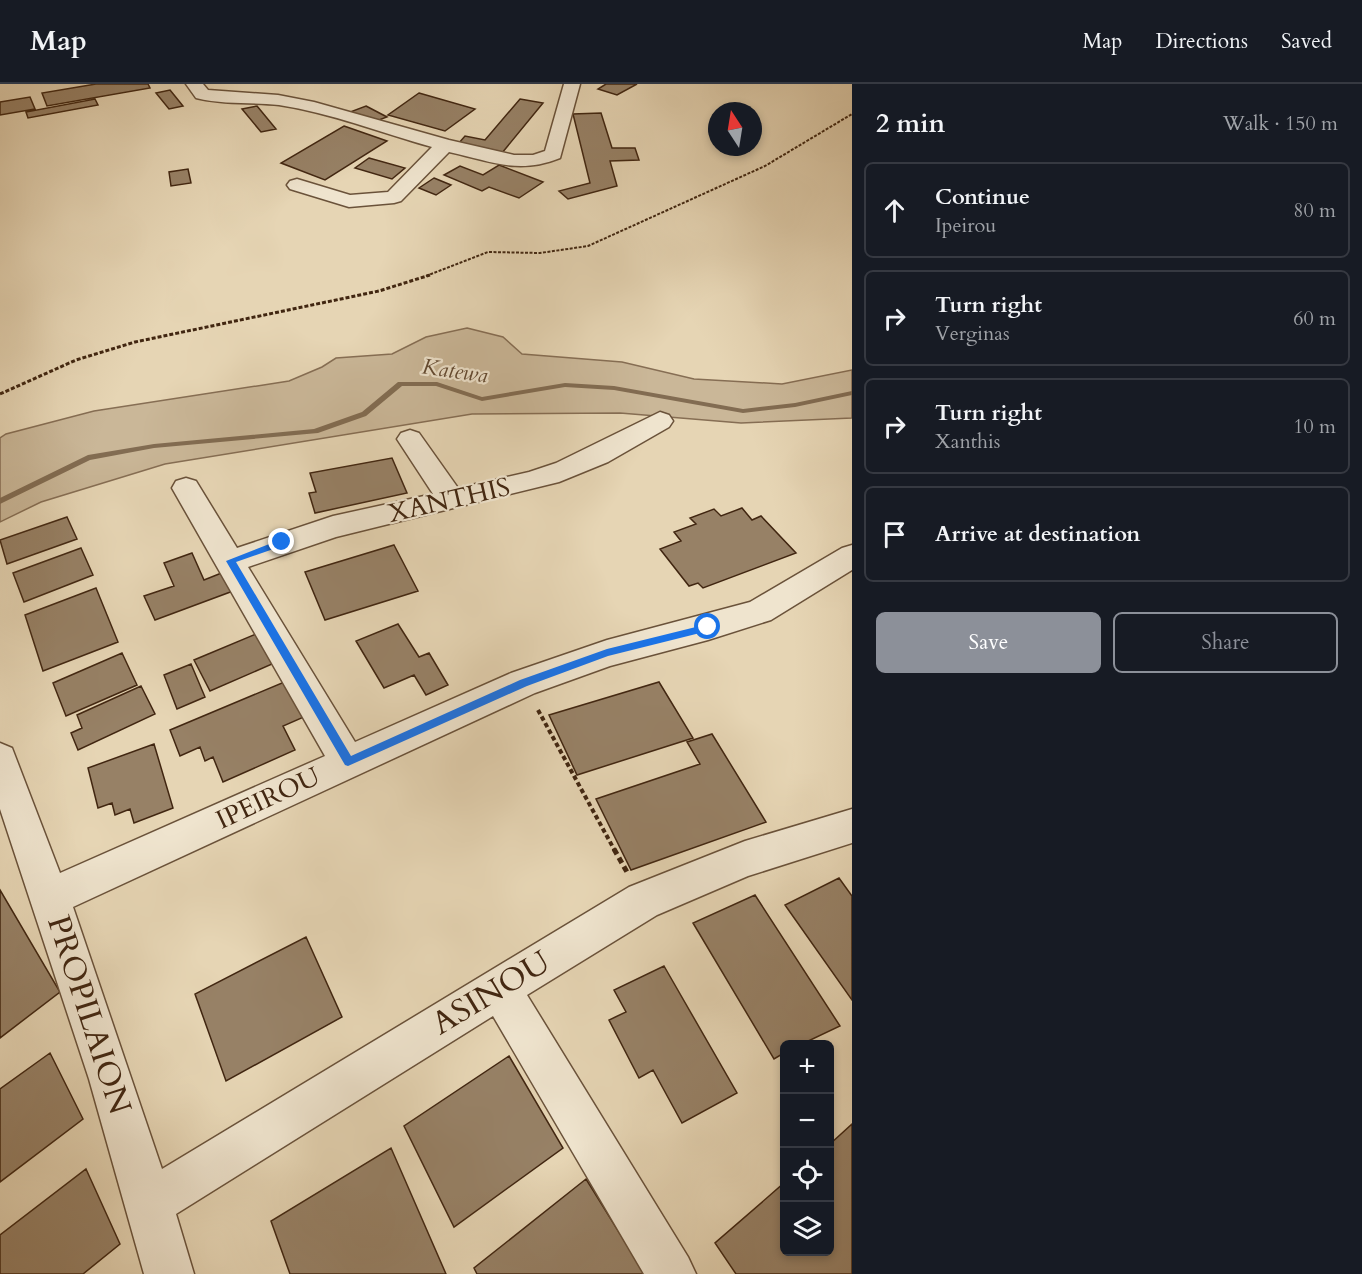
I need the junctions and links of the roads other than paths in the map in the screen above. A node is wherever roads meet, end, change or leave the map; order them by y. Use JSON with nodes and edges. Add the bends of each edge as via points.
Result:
{"nodes":[{"id":1,"x":194,"y":84,"type":"edge"},
{"id":2,"x":572,"y":84,"type":"edge"},
{"id":3,"x":445,"y":145,"type":"junction"},
{"id":4,"x":297,"y":185,"type":"dead end"},
{"id":5,"x":660,"y":420,"type":"dead end"},
{"id":6,"x":410,"y":438,"type":"dead end"},
{"id":7,"x":186,"y":488,"type":"dead end"},
{"id":8,"x":451,"y":499,"type":"junction"},
{"id":9,"x":852,"y":557,"type":"edge"},
{"id":10,"x":231,"y":561,"type":"junction"},
{"id":11,"x":0,"y":759,"type":"edge"},
{"id":12,"x":348,"y":762,"type":"junction"},
{"id":13,"x":844,"y":835,"type":"edge"},
{"id":14,"x":51,"y":897,"type":"junction"},
{"id":15,"x":499,"y":987,"type":"junction"},
{"id":16,"x":149,"y":1203,"type":"junction"},
{"id":17,"x":169,"y":1274,"type":"edge"},
{"id":18,"x":671,"y":1274,"type":"edge"}],
"edges":[{"from":1,"to":3,"type":"street","via":[[202,94],[314,107]]},
{"from":2,"to":3,"type":"street","via":[[553,154],[535,161],[514,161]]},
{"from":3,"to":4,"type":"street","via":[[394,197],[349,201]]},
{"from":5,"to":8,"type":"street","name":"XANTHIS","via":[[601,456],[563,472]]},
{"from":6,"to":8,"type":"street"},
{"from":7,"to":10,"type":"street"},
{"from":8,"to":10,"type":"street","name":"XANTHIS","via":[[333,527]]},
{"from":9,"to":12,"type":"street","name":"IPEIROU","via":[[760,611],[607,652],[523,683]]},
{"from":10,"to":12,"type":"street"},
{"from":11,"to":14,"type":"street","name":"PROPILAION"},
{"from":12,"to":14,"type":"street","name":"IPEIROU"},
{"from":13,"to":15,"type":"street","name":"ASINOU","via":[[745,859],[643,901]]},
{"from":14,"to":16,"type":"street","name":"PROPILAION"},
{"from":15,"to":16,"type":"street","name":"ASINOU"},
{"from":15,"to":18,"type":"street"},
{"from":16,"to":17,"type":"street","name":"PROPILAION"}]}
